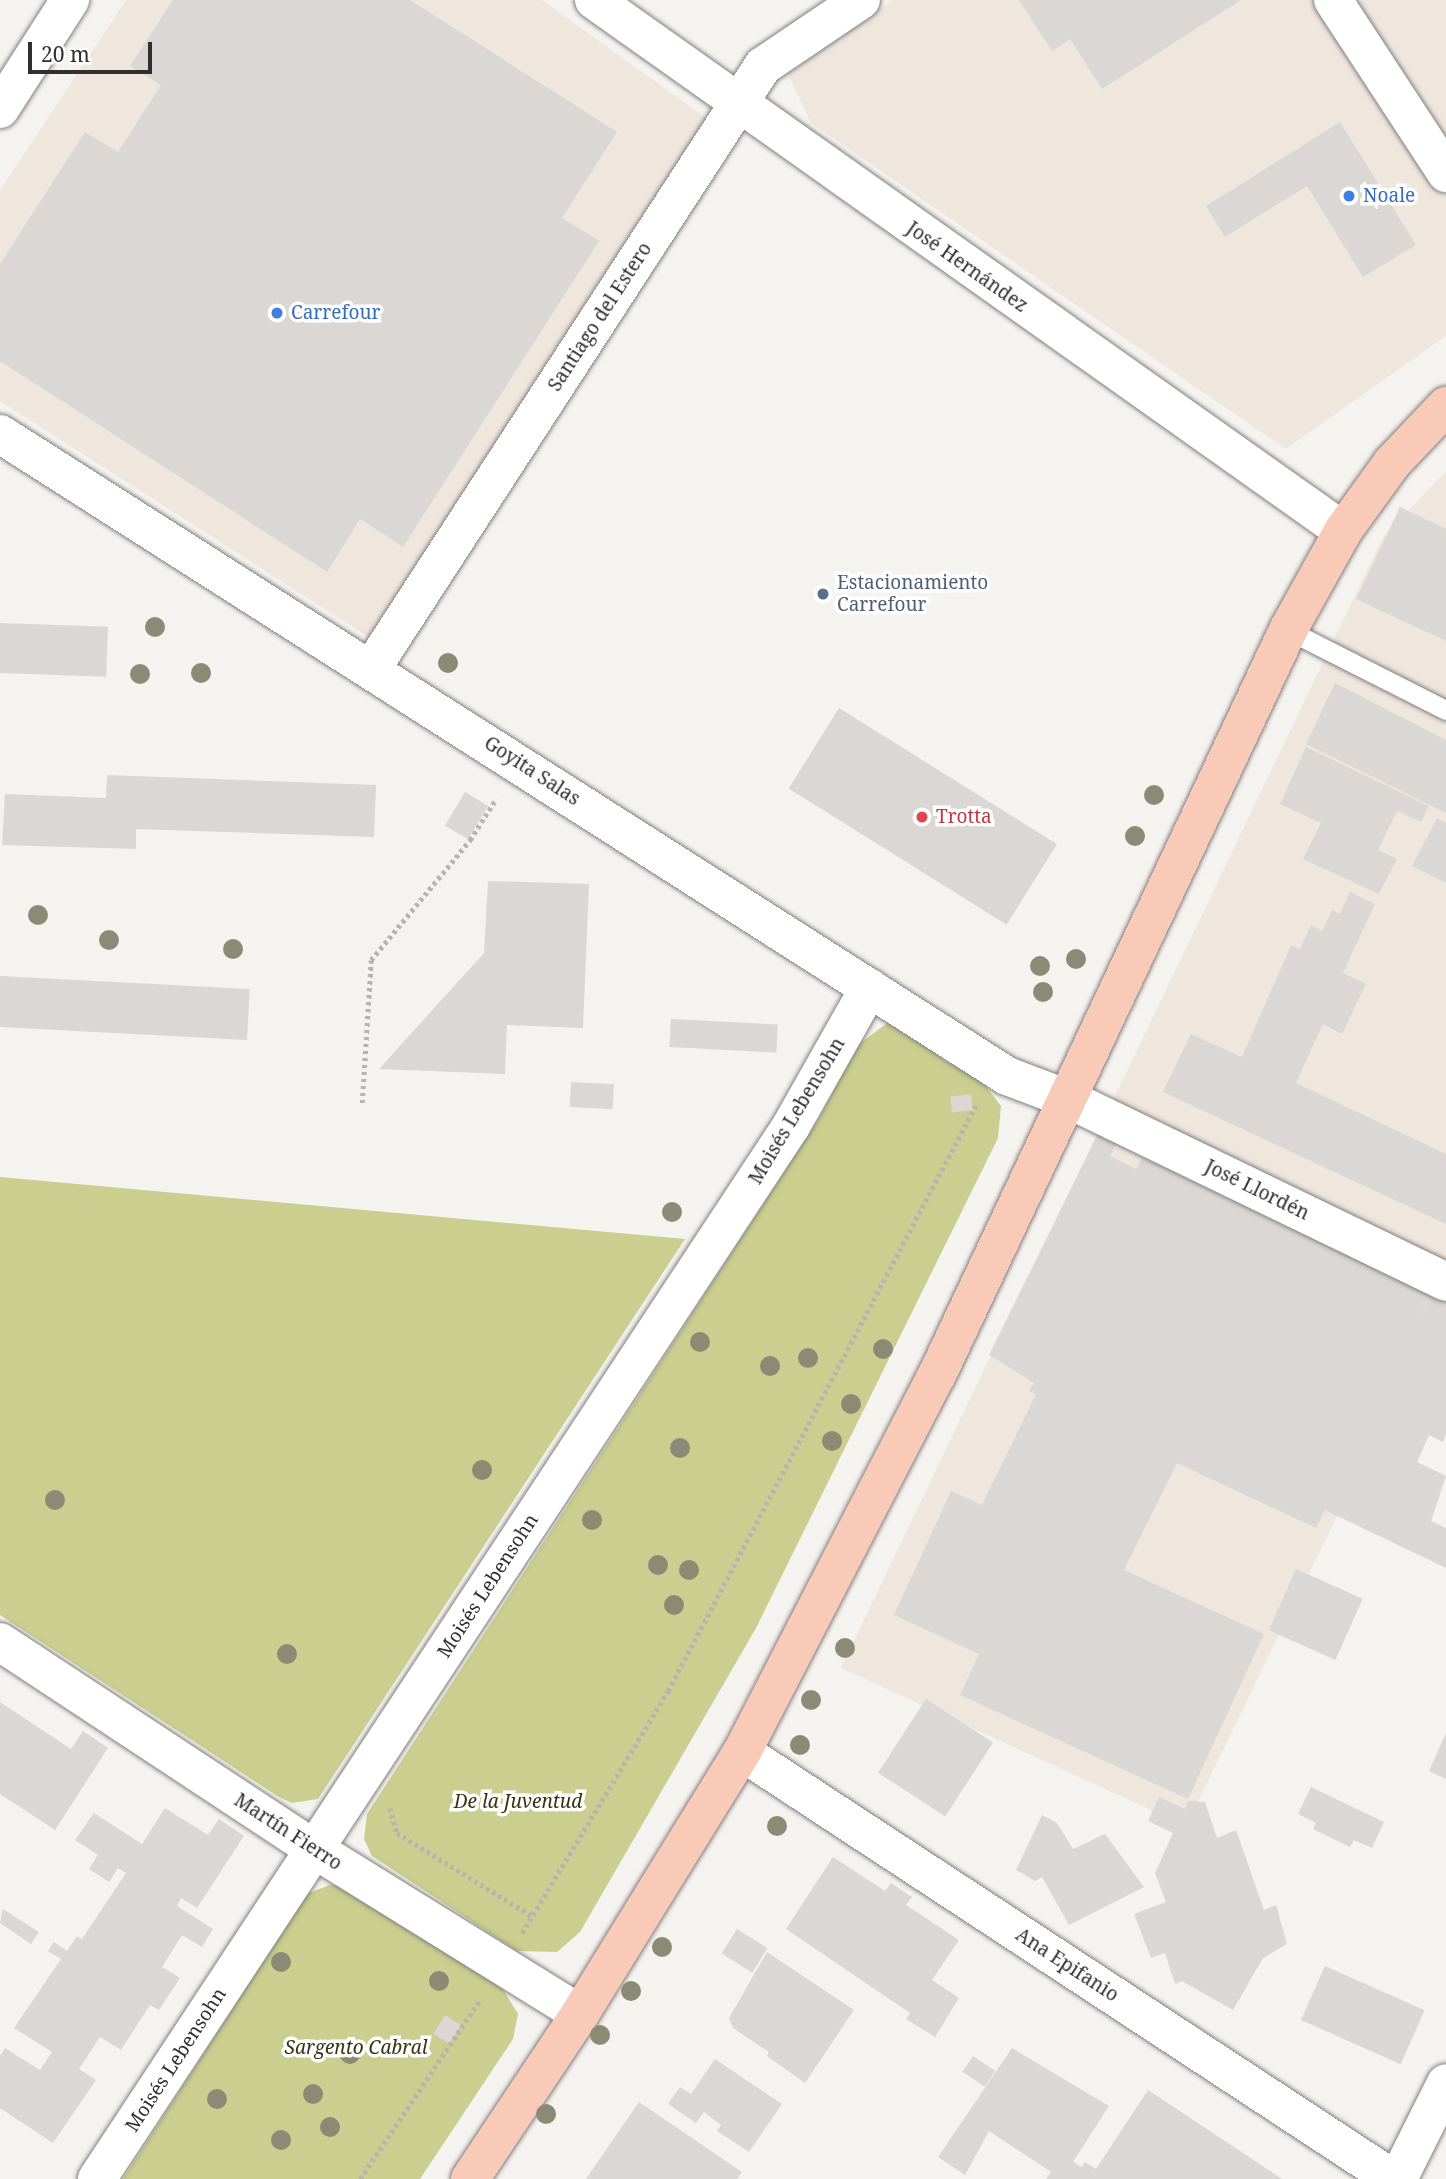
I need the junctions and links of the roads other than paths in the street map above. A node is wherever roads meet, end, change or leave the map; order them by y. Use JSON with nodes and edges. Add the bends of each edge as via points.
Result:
{"nodes":[{"id":1,"x":70,"y":0,"type":"edge"},
{"id":2,"x":594,"y":0,"type":"edge"},
{"id":3,"x":861,"y":0,"type":"edge"},
{"id":4,"x":1333,"y":0,"type":"edge"},
{"id":5,"x":735,"y":105,"type":"junction"},
{"id":6,"x":0,"y":109,"type":"edge"},
{"id":7,"x":1446,"y":173,"type":"edge"},
{"id":8,"x":1446,"y":406,"type":"edge"},
{"id":9,"x":0,"y":434,"type":"edge"},
{"id":10,"x":1343,"y":531,"type":"junction"},
{"id":11,"x":1288,"y":631,"type":"junction"},
{"id":12,"x":372,"y":668,"type":"junction"},
{"id":13,"x":1446,"y":710,"type":"edge"},
{"id":14,"x":869,"y":988,"type":"junction"},
{"id":15,"x":1068,"y":1099,"type":"junction"},
{"id":16,"x":1446,"y":1282,"type":"edge"},
{"id":17,"x":0,"y":1642,"type":"edge"},
{"id":18,"x":742,"y":1752,"type":"junction"},
{"id":19,"x":314,"y":1849,"type":"junction"},
{"id":20,"x":580,"y":2014,"type":"junction"},
{"id":21,"x":1446,"y":2083,"type":"edge"},
{"id":22,"x":97,"y":2179,"type":"edge"},
{"id":23,"x":470,"y":2179,"type":"edge"},
{"id":24,"x":1393,"y":2179,"type":"edge"},
{"id":25,"x":1398,"y":2179,"type":"edge"}],
"edges":[{"from":1,"to":6,"type":"street"},
{"from":2,"to":5,"type":"street","name":"José Hernández"},
{"from":3,"to":5,"type":"street","name":"Santiago del Estero","via":[[763,66]]},
{"from":4,"to":7,"type":"street"},
{"from":5,"to":10,"type":"street","name":"José Hernández"},
{"from":5,"to":12,"type":"street","name":"Santiago del Estero"},
{"from":8,"to":10,"type":"main road","via":[[1392,463]]},
{"from":9,"to":12,"type":"street","name":"Goyita Salas"},
{"from":10,"to":11,"type":"main road"},
{"from":11,"to":13,"type":"lane"},
{"from":11,"to":15,"type":"main road"},
{"from":12,"to":14,"type":"street","name":"Goyita Salas"},
{"from":14,"to":15,"type":"street","name":"Goyita Salas","via":[[1007,1076]]},
{"from":14,"to":19,"type":"street","name":"Moisés Lebensohn","via":[[791,1126]]},
{"from":15,"to":16,"type":"street","name":"José Llordén"},
{"from":15,"to":18,"type":"main road","via":[[844,1562]]},
{"from":17,"to":19,"type":"street","name":"Martín Fierro"},
{"from":18,"to":20,"type":"main road"},
{"from":18,"to":24,"type":"street","name":"Ana Epifanio"},
{"from":19,"to":20,"type":"street","name":"Martín Fierro"},
{"from":19,"to":22,"type":"street","name":"Moisés Lebensohn"},
{"from":20,"to":23,"type":"main road"},
{"from":21,"to":25,"type":"street"}]}
